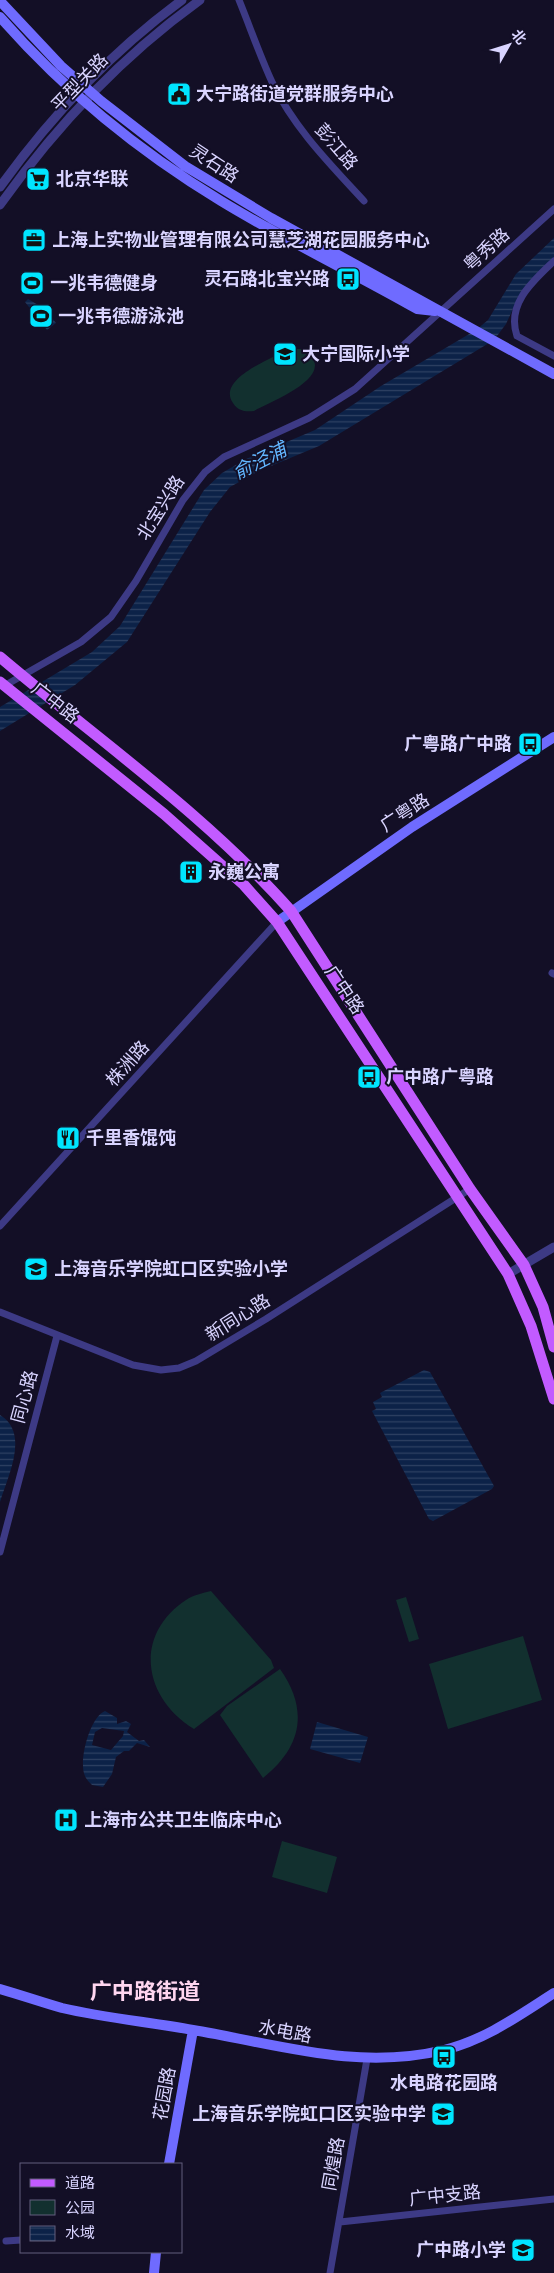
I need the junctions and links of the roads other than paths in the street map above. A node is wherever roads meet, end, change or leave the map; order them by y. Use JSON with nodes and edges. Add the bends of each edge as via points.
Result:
{"nodes":[{"id":1,"x":182,"y":0,"type":"edge"},
{"id":2,"x":200,"y":0,"type":"edge"},
{"id":3,"x":239,"y":0,"type":"edge"},
{"id":4,"x":0,"y":1,"type":"edge"},
{"id":5,"x":0,"y":18,"type":"edge"},
{"id":6,"x":84,"y":93,"type":"junction"},
{"id":7,"x":0,"y":187,"type":"edge"},
{"id":8,"x":364,"y":201,"type":"dead end"},
{"id":9,"x":0,"y":205,"type":"edge"},
{"id":10,"x":554,"y":209,"type":"edge"},
{"id":11,"x":554,"y":261,"type":"edge"},
{"id":12,"x":441,"y":312,"type":"junction"},
{"id":13,"x":554,"y":356,"type":"edge"},
{"id":14,"x":554,"y":374,"type":"edge"},
{"id":15,"x":0,"y":657,"type":"edge"},
{"id":16,"x":22,"y":676,"type":"junction"},
{"id":17,"x":1,"y":686,"type":"edge"},
{"id":18,"x":554,"y":737,"type":"edge"},
{"id":19,"x":290,"y":910,"type":"junction"},
{"id":20,"x":277,"y":922,"type":"junction"},
{"id":21,"x":470,"y":1189,"type":"junction"},
{"id":22,"x":457,"y":1197,"type":"junction"},
{"id":23,"x":0,"y":1226,"type":"edge"},
{"id":24,"x":554,"y":1247,"type":"edge"},
{"id":25,"x":524,"y":1264,"type":"junction"},
{"id":26,"x":508,"y":1274,"type":"junction"},
{"id":27,"x":0,"y":1312,"type":"edge"},
{"id":28,"x":57,"y":1336,"type":"junction"},
{"id":29,"x":554,"y":1347,"type":"edge"},
{"id":30,"x":554,"y":1399,"type":"edge"},
{"id":31,"x":0,"y":1552,"type":"edge"},
{"id":32,"x":0,"y":1990,"type":"edge"},
{"id":33,"x":554,"y":1993,"type":"edge"},
{"id":34,"x":193,"y":2030,"type":"junction"},
{"id":35,"x":367,"y":2059,"type":"junction"},
{"id":36,"x":169,"y":2163,"type":"edge"},
{"id":37,"x":554,"y":2199,"type":"edge"},
{"id":38,"x":340,"y":2222,"type":"junction"},
{"id":39,"x":20,"y":2240,"type":"edge"},
{"id":40,"x":6,"y":2241,"type":"dead end"},
{"id":41,"x":156,"y":2253,"type":"edge"},
{"id":42,"x":154,"y":2273,"type":"edge"},
{"id":43,"x":330,"y":2273,"type":"edge"}],
"edges":[{"from":1,"to":6,"type":"street","name":"平型关路","via":[[131,40]]},
{"from":2,"to":6,"type":"street","name":"平型关路"},
{"from":3,"to":8,"type":"street","name":"彭江路","via":[[272,83],[290,112],[311,143]]},
{"from":4,"to":6,"type":"main road","name":"灵石路"},
{"from":5,"to":6,"type":"main road","name":"灵石路","via":[[52,72]]},
{"from":6,"to":7,"type":"street","name":"平型关路","via":[[26,152]]},
{"from":6,"to":9,"type":"street","name":"平型关路"},
{"from":6,"to":12,"type":"main road","name":"灵石路","via":[[228,193]]},
{"from":10,"to":12,"type":"street","name":"粤秀路"},
{"from":11,"to":13,"type":"street","via":[[524,293],[515,312],[514,327],[517,336]]},
{"from":12,"to":14,"type":"main road","name":"灵石路"},
{"from":12,"to":16,"type":"street","name":"北宝兴路","via":[[340,400],[292,427],[231,453],[205,472],[183,500],[112,617],[81,642]]},
{"from":15,"to":16,"type":"main road","name":"广中路"},
{"from":16,"to":17,"type":"street","name":"北宝兴路"},
{"from":16,"to":19,"type":"main road","name":"广中路","via":[[202,823],[255,870]]},
{"from":17,"to":20,"type":"main road","name":"广中路","via":[[37,710],[164,814],[244,885]]},
{"from":18,"to":19,"type":"main road","name":"广粤路","via":[[412,827]]},
{"from":19,"to":20,"type":"main road","name":"广粤路"},
{"from":19,"to":21,"type":"main road","name":"广中路"},
{"from":20,"to":22,"type":"main road","name":"广中路"},
{"from":20,"to":23,"type":"street","name":"株洲路"},
{"from":21,"to":22,"type":"street","name":"新同心路"},
{"from":21,"to":25,"type":"main road","name":"广中路"},
{"from":22,"to":26,"type":"main road","name":"广中路"},
{"from":22,"to":28,"type":"street","name":"新同心路","via":[[266,1319],[187,1365],[161,1370],[142,1368]]},
{"from":24,"to":25,"type":"street"},
{"from":25,"to":26,"type":"street"},
{"from":25,"to":29,"type":"main road","name":"广中路","via":[[543,1307]]},
{"from":26,"to":30,"type":"main road","name":"广中路","via":[[531,1326]]},
{"from":27,"to":28,"type":"street","name":"新同心路"},
{"from":28,"to":31,"type":"street","name":"同心路"},
{"from":32,"to":34,"type":"main road","name":"水电路","via":[[62,2008]]},
{"from":33,"to":35,"type":"main road","name":"水电路","via":[[475,2040],[419,2055]]},
{"from":34,"to":35,"type":"main road","name":"水电路","via":[[316,2054]]},
{"from":34,"to":36,"type":"main road","name":"花园路"},
{"from":35,"to":38,"type":"street","name":"同煌路"},
{"from":37,"to":38,"type":"street","name":"广中支路"},
{"from":38,"to":43,"type":"street","name":"同煌路"},
{"from":39,"to":40,"type":"street"},
{"from":41,"to":42,"type":"main road"}]}
